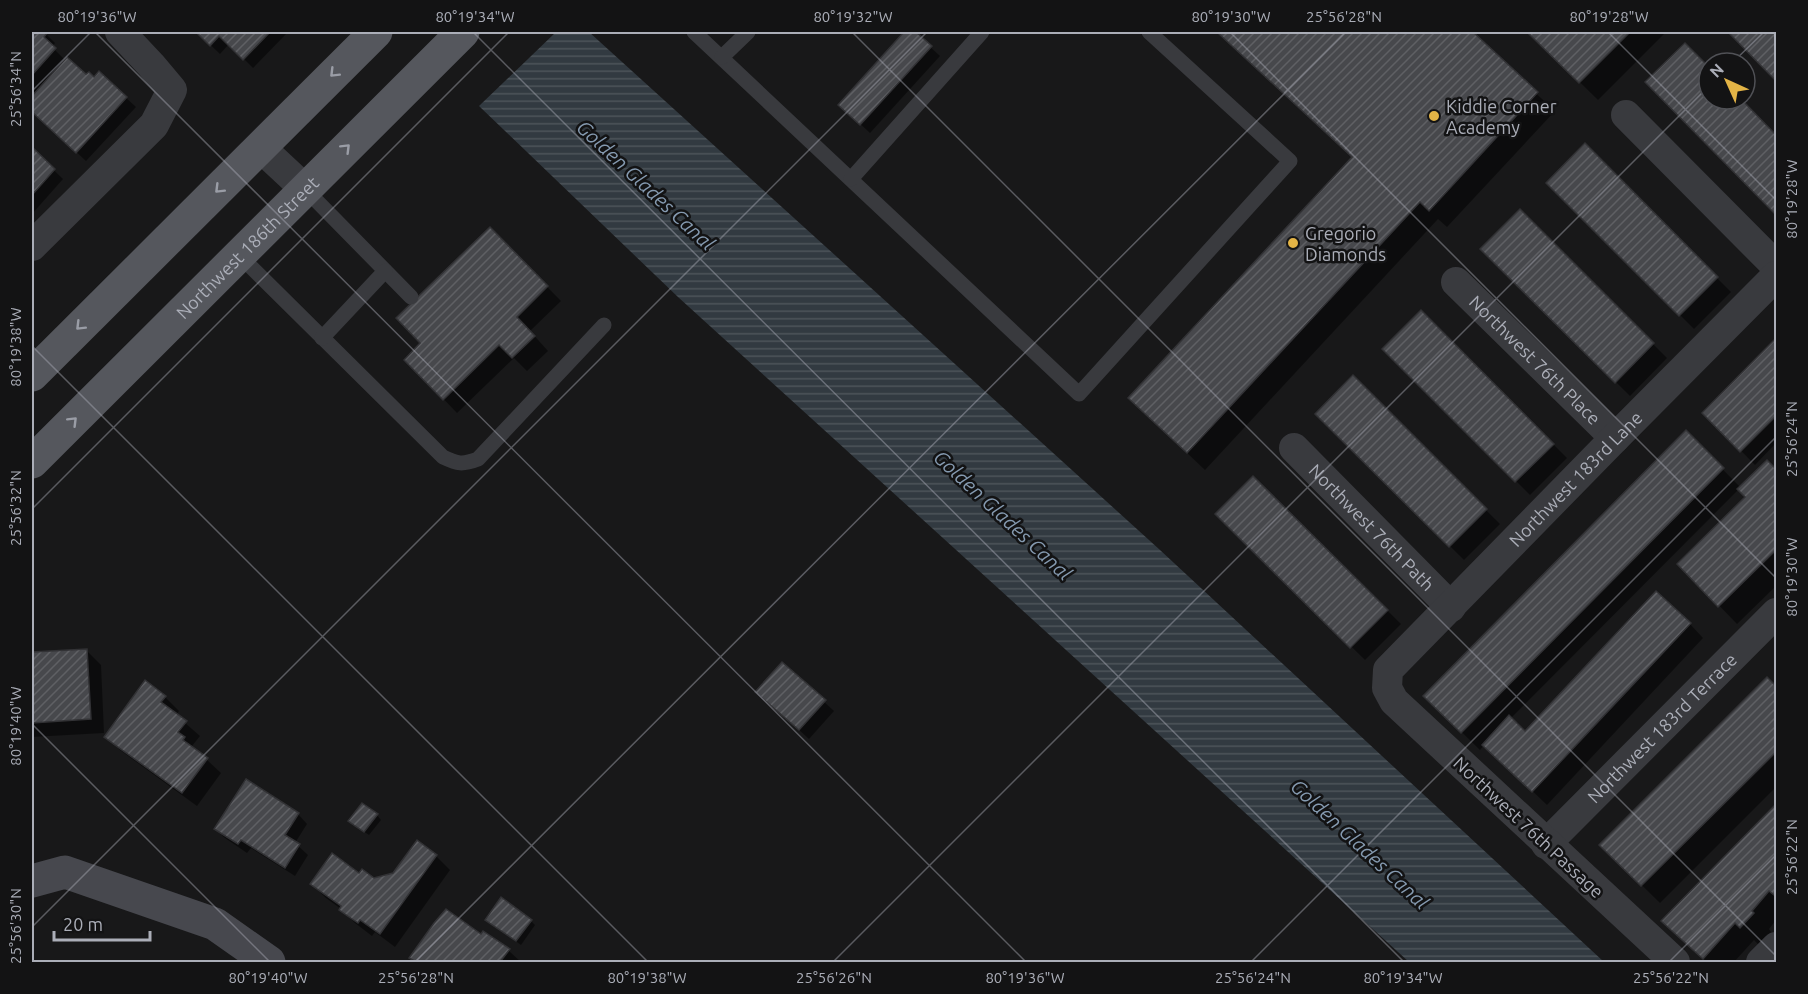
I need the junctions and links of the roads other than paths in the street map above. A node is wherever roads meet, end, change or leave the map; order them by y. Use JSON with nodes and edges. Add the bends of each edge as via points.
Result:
{"nodes":[{"id":1,"x":120,"y":32,"type":"edge"},
{"id":2,"x":376,"y":32,"type":"edge"},
{"id":3,"x":463,"y":32,"type":"edge"},
{"id":4,"x":694,"y":32,"type":"edge"},
{"id":5,"x":748,"y":32,"type":"edge"},
{"id":6,"x":982,"y":32,"type":"edge"},
{"id":7,"x":1149,"y":32,"type":"edge"},
{"id":8,"x":722,"y":57,"type":"junction"},
{"id":9,"x":1626,"y":115,"type":"dead end"},
{"id":10,"x":260,"y":147,"type":"junction"},
{"id":11,"x":851,"y":179,"type":"junction"},
{"id":12,"x":305,"y":189,"type":"junction"},
{"id":13,"x":32,"y":246,"type":"edge"},
{"id":14,"x":239,"y":255,"type":"junction"},
{"id":15,"x":1776,"y":266,"type":"edge"},
{"id":16,"x":385,"y":271,"type":"junction"},
{"id":17,"x":1776,"y":276,"type":"edge"},
{"id":18,"x":1456,"y":282,"type":"dead end"},
{"id":19,"x":411,"y":297,"type":"dead end"},
{"id":20,"x":604,"y":325,"type":"dead end"},
{"id":21,"x":322,"y":338,"type":"junction"},
{"id":22,"x":32,"y":375,"type":"edge"},
{"id":23,"x":1615,"y":438,"type":"junction"},
{"id":24,"x":1294,"y":448,"type":"dead end"},
{"id":25,"x":32,"y":462,"type":"edge"},
{"id":26,"x":1451,"y":607,"type":"junction"},
{"id":27,"x":1776,"y":613,"type":"edge"},
{"id":28,"x":1387,"y":688,"type":"joint"},
{"id":29,"x":1546,"y":844,"type":"junction"},
{"id":30,"x":32,"y":881,"type":"edge"},
{"id":31,"x":1776,"y":947,"type":"edge"},
{"id":32,"x":269,"y":963,"type":"edge"},
{"id":33,"x":1675,"y":963,"type":"edge"},
{"id":34,"x":1761,"y":963,"type":"edge"}],
"edges":[{"from":1,"to":13,"type":"street","via":[[172,90],[154,125]]},
{"from":2,"to":10,"type":"main road","one_way":true},
{"from":12,"to":3,"type":"main road","name":"Northwest 186th Street","one_way":true},
{"from":4,"to":8,"type":"lane"},
{"from":5,"to":8,"type":"lane"},
{"from":6,"to":11,"type":"lane"},
{"from":7,"to":11,"type":"lane","via":[[1290,161],[1079,394]]},
{"from":8,"to":11,"type":"lane"},
{"from":9,"to":15,"type":"street"},
{"from":10,"to":12,"type":"street"},
{"from":10,"to":22,"type":"main road","one_way":true},
{"from":12,"to":14,"type":"main road","name":"Northwest 186th Street"},
{"from":12,"to":16,"type":"lane"},
{"from":14,"to":21,"type":"lane"},
{"from":25,"to":14,"type":"main road","name":"Northwest 186th Street","one_way":true},
{"from":16,"to":19,"type":"lane"},
{"from":16,"to":21,"type":"lane"},
{"from":17,"to":23,"type":"street","name":"Northwest 183rd Lane"},
{"from":18,"to":23,"type":"street","name":"Northwest 76th Place"},
{"from":20,"to":21,"type":"lane","via":[[478,459],[464,464],[443,457]]},
{"from":23,"to":26,"type":"street","name":"Northwest 183rd Lane"},
{"from":24,"to":26,"type":"street","name":"Northwest 76th Path"},
{"from":26,"to":28,"type":"street","name":"Northwest 183rd Lane","via":[[1388,670]]},
{"from":27,"to":29,"type":"street","name":"Northwest 183rd Terrace"},
{"from":28,"to":29,"type":"street","name":"Northwest 76th Passage","via":[[1394,701]]},
{"from":29,"to":33,"type":"street","name":"Northwest 76th Passage"},
{"from":30,"to":32,"type":"street","via":[[65,872],[215,924]]},
{"from":31,"to":34,"type":"street"}]}
